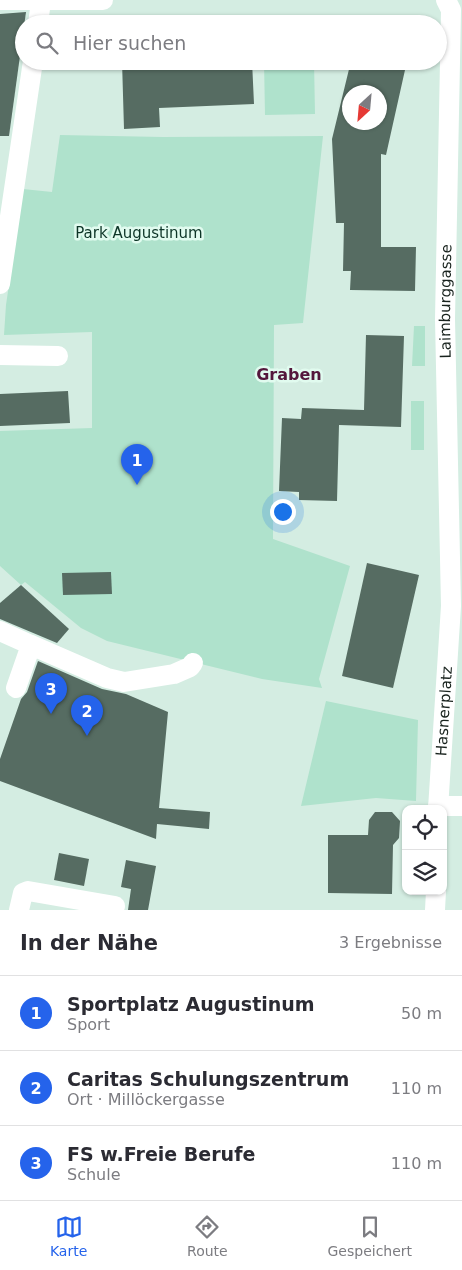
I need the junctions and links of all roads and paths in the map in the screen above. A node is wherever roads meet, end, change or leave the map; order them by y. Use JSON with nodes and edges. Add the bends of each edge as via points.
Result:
{"nodes":[{"id":1,"x":0,"y":0,"type":"edge"},
{"id":2,"x":103,"y":0,"type":"edge"},
{"id":3,"x":446,"y":0,"type":"edge"},
{"id":4,"x":41,"y":1,"type":"edge"},
{"id":5,"x":39,"y":15,"type":"edge"},
{"id":6,"x":32,"y":70,"type":"edge"},
{"id":7,"x":0,"y":284,"type":"edge"},
{"id":8,"x":454,"y":333,"type":"edge"},
{"id":9,"x":0,"y":355,"type":"edge"},
{"id":10,"x":58,"y":356,"type":"dead end"},
{"id":11,"x":456,"y":606,"type":"edge"},
{"id":12,"x":0,"y":631,"type":"edge"},
{"id":13,"x":32,"y":645,"type":"junction"},
{"id":14,"x":193,"y":663,"type":"dead end"},
{"id":15,"x":16,"y":688,"type":"dead end"},
{"id":16,"x":438,"y":805,"type":"edge"},
{"id":17,"x":462,"y":806,"type":"edge"},
{"id":18,"x":447,"y":807,"type":"edge"},
{"id":19,"x":436,"y":895,"type":"edge"},
{"id":20,"x":115,"y":906,"type":"dead end"},
{"id":21,"x":19,"y":910,"type":"edge"},
{"id":22,"x":436,"y":910,"type":"edge"}],
"edges":[{"from":1,"to":4,"type":"street"},
{"from":2,"to":4,"type":"street"},
{"from":3,"to":8,"type":"street","name":"Laimburggasse","via":[[451,10]]},
{"from":4,"to":5,"type":"street"},
{"from":6,"to":7,"type":"street"},
{"from":8,"to":11,"type":"street","name":"Laimburggasse"},
{"from":9,"to":10,"type":"street"},
{"from":11,"to":16,"type":"street","name":"Hasnerplatz"},
{"from":12,"to":13,"type":"street"},
{"from":13,"to":14,"type":"street","via":[[107,678],[124,682],[174,674]]},
{"from":13,"to":15,"type":"street"},
{"from":17,"to":18,"type":"street","name":"Hasnerplatz"},
{"from":19,"to":22,"type":"street"},
{"from":20,"to":21,"type":"street","via":[[28,891],[23,893]]}]}
